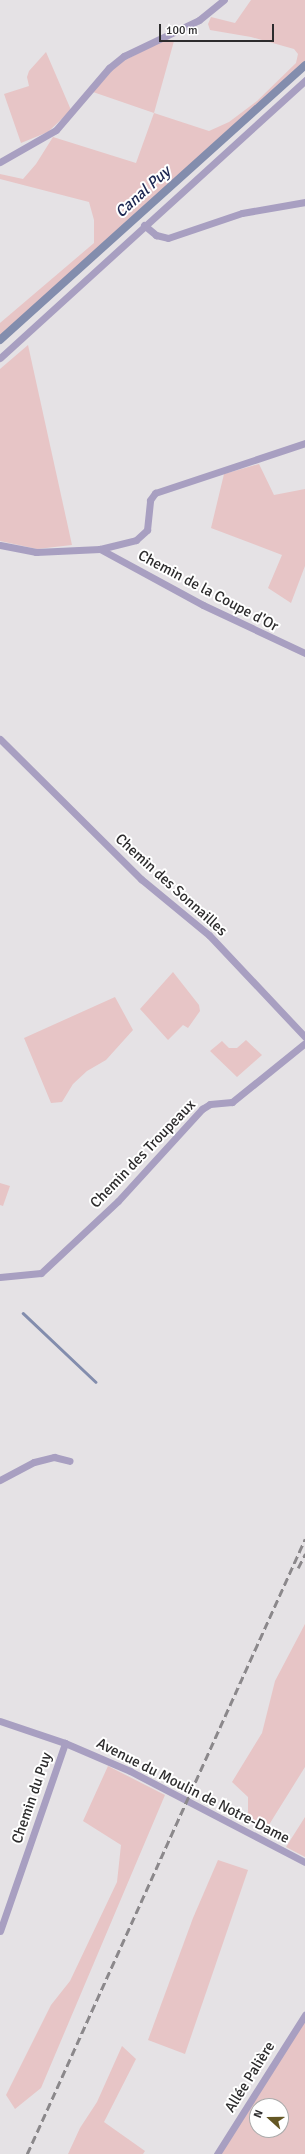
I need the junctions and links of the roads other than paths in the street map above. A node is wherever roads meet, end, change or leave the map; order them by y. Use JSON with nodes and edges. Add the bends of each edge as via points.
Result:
{"nodes":[{"id":1,"x":224,"y":0,"type":"edge"},
{"id":2,"x":305,"y":80,"type":"edge"},
{"id":3,"x":0,"y":162,"type":"edge"},
{"id":4,"x":305,"y":202,"type":"edge"},
{"id":5,"x":144,"y":225,"type":"junction"},
{"id":6,"x":0,"y":358,"type":"edge"},
{"id":7,"x":305,"y":443,"type":"edge"},
{"id":8,"x":0,"y":546,"type":"edge"},
{"id":9,"x":100,"y":549,"type":"junction"},
{"id":10,"x":305,"y":653,"type":"edge"},
{"id":11,"x":0,"y":739,"type":"edge"},
{"id":12,"x":305,"y":1037,"type":"edge"},
{"id":13,"x":305,"y":1043,"type":"edge"},
{"id":14,"x":0,"y":1277,"type":"edge"},
{"id":15,"x":70,"y":1461,"type":"dead end"},
{"id":16,"x":0,"y":1480,"type":"edge"},
{"id":17,"x":0,"y":1721,"type":"edge"},
{"id":18,"x":64,"y":1743,"type":"junction"},
{"id":19,"x":305,"y":1862,"type":"edge"},
{"id":20,"x":0,"y":1931,"type":"edge"},
{"id":21,"x":305,"y":2015,"type":"edge"},
{"id":22,"x":217,"y":2154,"type":"edge"}],
"edges":[{"from":1,"to":3,"type":"street","via":[[199,20],[124,56],[109,68],[56,130]]},
{"from":2,"to":5,"type":"street"},
{"from":4,"to":5,"type":"street","via":[[242,213],[168,238],[156,236]]},
{"from":5,"to":6,"type":"street"},
{"from":7,"to":9,"type":"street","name":"Chemin de la Coupe d'Or","via":[[155,493],[150,500],[147,530],[136,540]]},
{"from":8,"to":9,"type":"street","name":"Chemin de la Coupe d'Or","via":[[36,552]]},
{"from":9,"to":10,"type":"street","name":"Chemin de la Coupe d'Or","via":[[203,605]]},
{"from":11,"to":12,"type":"street","name":"Chemin des Sonnailles","via":[[141,879],[209,935]]},
{"from":13,"to":14,"type":"street","name":"Chemin des Troupeaux","via":[[232,1102],[210,1104],[202,1109],[118,1202],[41,1273]]},
{"from":15,"to":16,"type":"street","via":[[54,1457],[34,1462]]},
{"from":17,"to":18,"type":"street","name":"Avenue du Moulin de Notre-Dame"},
{"from":18,"to":19,"type":"street","name":"Avenue du Moulin de Notre-Dame","via":[[130,1771]]},
{"from":18,"to":20,"type":"street","name":"Chemin du Puy"},
{"from":21,"to":22,"type":"street","name":"Allée Palière"}]}
